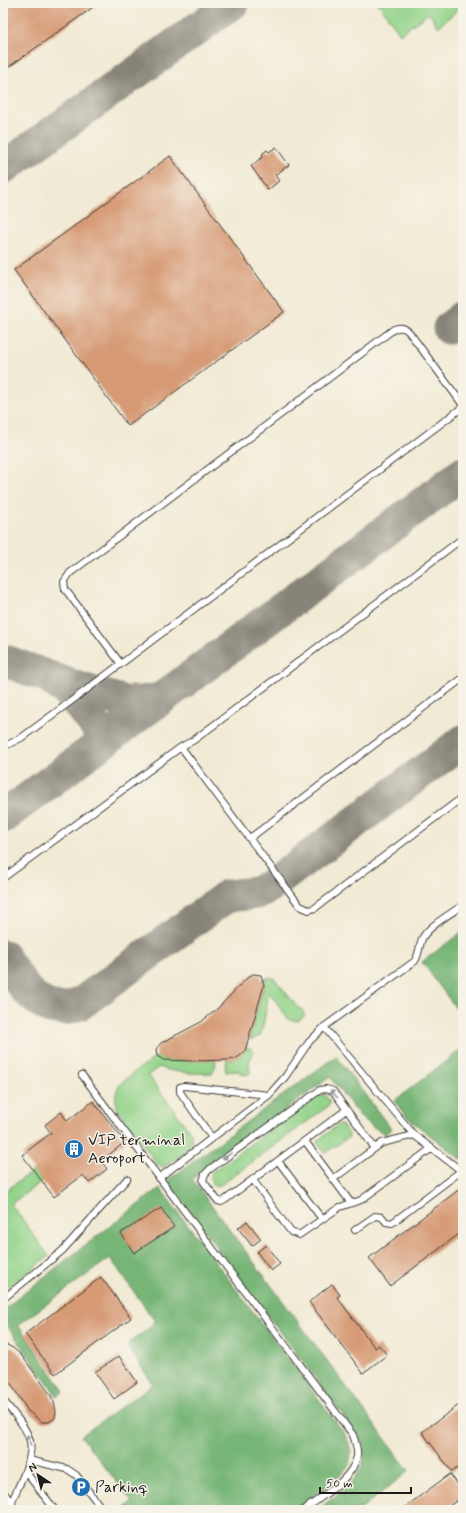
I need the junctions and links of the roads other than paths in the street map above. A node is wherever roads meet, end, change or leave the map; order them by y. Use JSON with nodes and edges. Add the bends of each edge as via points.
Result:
{"nodes":[{"id":1,"x":463,"y":406,"type":"edge"},
{"id":2,"x":463,"y":538,"type":"edge"},
{"id":3,"x":121,"y":664,"type":"junction"},
{"id":4,"x":463,"y":678,"type":"edge"},
{"id":5,"x":3,"y":747,"type":"edge"},
{"id":6,"x":181,"y":747,"type":"junction"},
{"id":7,"x":463,"y":797,"type":"edge"},
{"id":8,"x":250,"y":838,"type":"junction"},
{"id":9,"x":3,"y":878,"type":"edge"},
{"id":10,"x":463,"y":904,"type":"edge"},
{"id":11,"x":324,"y":1027,"type":"junction"},
{"id":12,"x":82,"y":1075,"type":"dead end"},
{"id":13,"x":269,"y":1095,"type":"junction"},
{"id":14,"x":346,"y":1110,"type":"junction"},
{"id":15,"x":414,"y":1135,"type":"junction"},
{"id":16,"x":212,"y":1138,"type":"junction"},
{"id":17,"x":305,"y":1141,"type":"junction"},
{"id":18,"x":374,"y":1148,"type":"junction"},
{"id":19,"x":432,"y":1148,"type":"junction"},
{"id":20,"x":278,"y":1161,"type":"junction"},
{"id":21,"x":462,"y":1171,"type":"edge"},
{"id":22,"x":159,"y":1178,"type":"junction"},
{"id":23,"x":333,"y":1178,"type":"junction"},
{"id":24,"x":127,"y":1179,"type":"dead end"},
{"id":25,"x":253,"y":1180,"type":"junction"},
{"id":26,"x":351,"y":1203,"type":"junction"},
{"id":27,"x":322,"y":1219,"type":"junction"},
{"id":28,"x":355,"y":1230,"type":"dead end"},
{"id":29,"x":3,"y":1300,"type":"edge"},
{"id":30,"x":3,"y":1400,"type":"edge"},
{"id":31,"x":28,"y":1460,"type":"junction"},
{"id":32,"x":25,"y":1471,"type":"junction"},
{"id":33,"x":3,"y":1491,"type":"edge"},
{"id":34,"x":11,"y":1502,"type":"junction"},
{"id":35,"x":100,"y":1506,"type":"dead end"},
{"id":36,"x":16,"y":1510,"type":"edge"},
{"id":37,"x":55,"y":1510,"type":"edge"},
{"id":38,"x":304,"y":1510,"type":"edge"}],
"edges":[{"from":1,"to":3,"type":"lane"},
{"from":1,"to":3,"type":"lane","via":[[409,332],[405,328],[394,329],[70,572],[65,578],[65,589]]},
{"from":2,"to":6,"type":"lane","via":[[194,740]]},
{"from":3,"to":5,"type":"lane","via":[[21,738]]},
{"from":4,"to":8,"type":"lane"},
{"from":6,"to":8,"type":"lane"},
{"from":6,"to":9,"type":"lane"},
{"from":7,"to":8,"type":"lane","via":[[309,910],[300,906]]},
{"from":10,"to":11,"type":"lane","via":[[423,937],[415,962]]},
{"from":11,"to":13,"type":"lane","via":[[309,1042]]},
{"from":11,"to":15,"type":"lane"},
{"from":12,"to":22,"type":"lane"},
{"from":13,"to":16,"type":"lane"},
{"from":13,"to":16,"type":"lane","via":[[180,1087],[180,1092]]},
{"from":14,"to":17,"type":"lane"},
{"from":14,"to":18,"type":"lane"},
{"from":14,"to":25,"type":"lane","one_way":true,"via":[[333,1091],[320,1090],[210,1169],[203,1181],[221,1202]]},
{"from":15,"to":18,"type":"lane","via":[[382,1142]]},
{"from":15,"to":19,"type":"lane"},
{"from":16,"to":22,"type":"lane"},
{"from":17,"to":20,"type":"lane"},
{"from":17,"to":23,"type":"lane"},
{"from":18,"to":23,"type":"lane"},
{"from":19,"to":21,"type":"lane"},
{"from":19,"to":26,"type":"lane","via":[[372,1193]]},
{"from":20,"to":25,"type":"lane"},
{"from":20,"to":27,"type":"lane"},
{"from":21,"to":28,"type":"lane","via":[[392,1222],[386,1222],[382,1217],[376,1216]]},
{"from":22,"to":38,"type":"lane","via":[[353,1435],[357,1455],[354,1467],[344,1480]]},
{"from":23,"to":26,"type":"lane"},
{"from":24,"to":29,"type":"lane","via":[[62,1251]]},
{"from":25,"to":27,"type":"lane","via":[[295,1235],[303,1234]]},
{"from":26,"to":27,"type":"lane"},
{"from":31,"to":30,"type":"lane","one_way":true,"via":[[30,1440]]},
{"from":31,"to":32,"type":"lane"},
{"from":31,"to":35,"type":"lane","via":[[67,1469],[76,1475]]},
{"from":32,"to":34,"type":"lane"},
{"from":32,"to":37,"type":"lane"},
{"from":33,"to":34,"type":"lane"},
{"from":34,"to":36,"type":"lane"}]}
